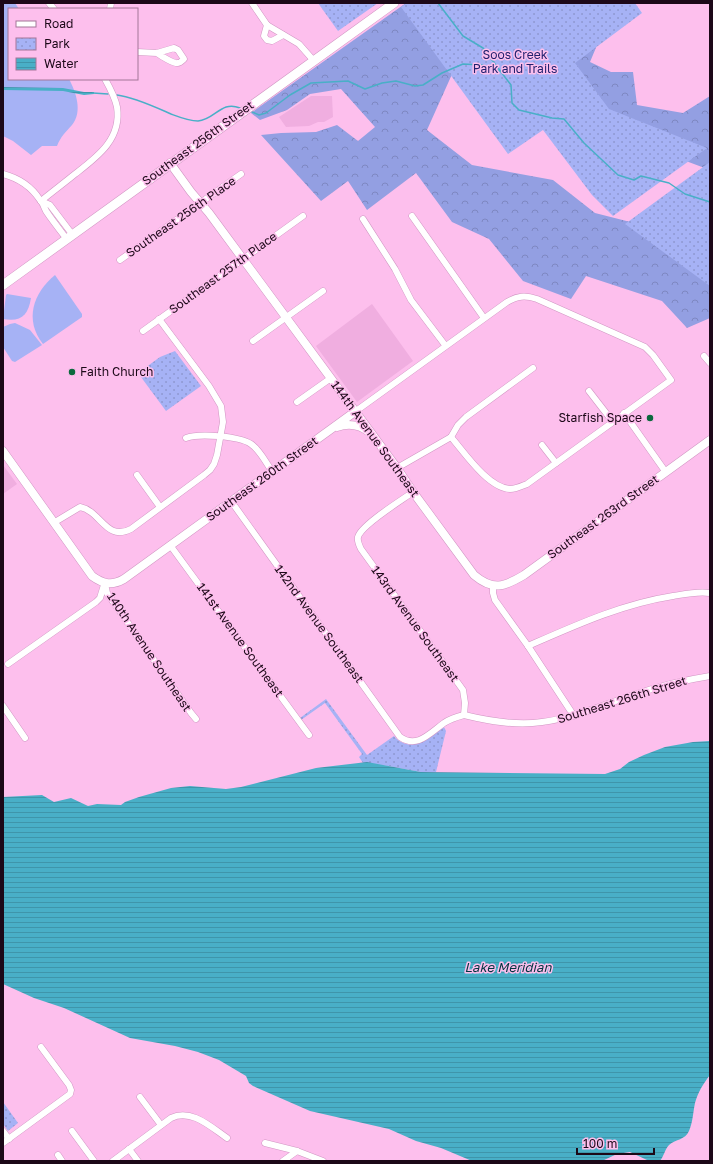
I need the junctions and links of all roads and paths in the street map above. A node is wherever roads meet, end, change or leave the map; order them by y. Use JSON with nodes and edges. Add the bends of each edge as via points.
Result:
{"nodes":[{"id":1,"x":252,"y":3,"type":"edge"},
{"id":2,"x":394,"y":3,"type":"edge"},
{"id":3,"x":267,"y":25,"type":"junction"},
{"id":4,"x":283,"y":35,"type":"junction"},
{"id":5,"x":138,"y":52,"type":"edge"},
{"id":6,"x":157,"y":53,"type":"dead end"},
{"id":7,"x":314,"y":61,"type":"junction"},
{"id":8,"x":106,"y":80,"type":"edge"},
{"id":9,"x":170,"y":163,"type":"junction"},
{"id":10,"x":3,"y":174,"type":"edge"},
{"id":11,"x":241,"y":174,"type":"dead end"},
{"id":12,"x":41,"y":201,"type":"junction"},
{"id":13,"x":201,"y":202,"type":"junction"},
{"id":14,"x":302,"y":216,"type":"dead end"},
{"id":15,"x":412,"y":216,"type":"dead end"},
{"id":16,"x":363,"y":219,"type":"dead end"},
{"id":17,"x":69,"y":236,"type":"junction"},
{"id":18,"x":243,"y":259,"type":"junction"},
{"id":19,"x":120,"y":260,"type":"dead end"},
{"id":20,"x":3,"y":285,"type":"edge"},
{"id":21,"x":323,"y":291,"type":"dead end"},
{"id":22,"x":286,"y":317,"type":"junction"},
{"id":23,"x":484,"y":318,"type":"junction"},
{"id":24,"x":159,"y":319,"type":"junction"},
{"id":25,"x":143,"y":331,"type":"dead end"},
{"id":26,"x":253,"y":341,"type":"dead end"},
{"id":27,"x":446,"y":345,"type":"junction"},
{"id":28,"x":704,"y":356,"type":"dead end"},
{"id":29,"x":710,"y":364,"type":"edge"},
{"id":30,"x":533,"y":368,"type":"dead end"},
{"id":31,"x":331,"y":378,"type":"junction"},
{"id":32,"x":589,"y":391,"type":"dead end"},
{"id":33,"x":297,"y":402,"type":"dead end"},
{"id":34,"x":356,"y":411,"type":"junction"},
{"id":35,"x":624,"y":413,"type":"junction"},
{"id":36,"x":613,"y":422,"type":"junction"},
{"id":37,"x":330,"y":429,"type":"junction"},
{"id":38,"x":374,"y":436,"type":"junction"},
{"id":39,"x":220,"y":437,"type":"junction"},
{"id":40,"x":451,"y":437,"type":"junction"},
{"id":41,"x":186,"y":438,"type":"dead end"},
{"id":42,"x":710,"y":440,"type":"edge"},
{"id":43,"x":542,"y":445,"type":"dead end"},
{"id":44,"x":3,"y":451,"type":"edge"},
{"id":45,"x":556,"y":463,"type":"junction"},
{"id":46,"x":397,"y":468,"type":"junction"},
{"id":47,"x":272,"y":471,"type":"junction"},
{"id":48,"x":665,"y":472,"type":"junction"},
{"id":49,"x":136,"y":475,"type":"dead end"},
{"id":50,"x":413,"y":492,"type":"junction"},
{"id":51,"x":231,"y":501,"type":"junction"},
{"id":52,"x":160,"y":508,"type":"junction"},
{"id":53,"x":54,"y":522,"type":"junction"},
{"id":54,"x":170,"y":545,"type":"junction"},
{"id":55,"x":105,"y":584,"type":"junction"},
{"id":56,"x":493,"y":586,"type":"junction"},
{"id":57,"x":710,"y":593,"type":"edge"},
{"id":58,"x":528,"y":646,"type":"junction"},
{"id":59,"x":8,"y":664,"type":"dead end"},
{"id":60,"x":710,"y":676,"type":"edge"},
{"id":61,"x":3,"y":706,"type":"edge"},
{"id":62,"x":464,"y":714,"type":"junction"},
{"id":63,"x":574,"y":716,"type":"junction"},
{"id":64,"x":196,"y":718,"type":"dead end"},
{"id":65,"x":309,"y":736,"type":"dead end"},
{"id":66,"x":25,"y":738,"type":"dead end"},
{"id":67,"x":40,"y":1047,"type":"dead end"},
{"id":68,"x":140,"y":1097,"type":"dead end"},
{"id":69,"x":161,"y":1125,"type":"junction"},
{"id":70,"x":3,"y":1131,"type":"edge"},
{"id":71,"x":72,"y":1131,"type":"dead end"},
{"id":72,"x":227,"y":1138,"type":"dead end"},
{"id":73,"x":9,"y":1139,"type":"junction"},
{"id":74,"x":3,"y":1143,"type":"edge"},
{"id":75,"x":265,"y":1143,"type":"dead end"},
{"id":76,"x":129,"y":1149,"type":"junction"},
{"id":77,"x":297,"y":1151,"type":"junction"},
{"id":78,"x":58,"y":1155,"type":"dead end"},
{"id":79,"x":62,"y":1161,"type":"edge"},
{"id":80,"x":94,"y":1161,"type":"edge"},
{"id":81,"x":113,"y":1161,"type":"edge"},
{"id":82,"x":138,"y":1161,"type":"edge"},
{"id":83,"x":283,"y":1161,"type":"edge"},
{"id":84,"x":323,"y":1161,"type":"edge"}],
"edges":[{"from":1,"to":3,"type":"street"},
{"from":2,"to":7,"type":"main road","name":"Southeast 256th Street"},
{"from":3,"to":4,"type":"street"},
{"from":3,"to":4,"type":"street","via":[[264,36],[267,40],[272,41]]},
{"from":4,"to":7,"type":"street","via":[[299,44]]},
{"from":5,"to":6,"type":"street"},
{"from":7,"to":9,"type":"main road","name":"Southeast 256th Street"},
{"from":8,"to":12,"type":"street","via":[[115,99],[118,119],[110,141],[103,152]]},
{"from":9,"to":13,"type":"street","name":"144th Avenue Southeast"},
{"from":9,"to":17,"type":"main road","name":"Southeast 256th Street"},
{"from":10,"to":12,"type":"street","via":[[24,182]]},
{"from":11,"to":13,"type":"street","name":"Southeast 256th Place"},
{"from":12,"to":17,"type":"street","via":[[50,205]]},
{"from":13,"to":18,"type":"street","name":"144th Avenue Southeast"},
{"from":13,"to":19,"type":"street","name":"Southeast 256th Place"},
{"from":14,"to":18,"type":"street","name":"Southeast 257th Place"},
{"from":15,"to":23,"type":"street"},
{"from":16,"to":27,"type":"street","via":[[395,269],[411,300]]},
{"from":17,"to":20,"type":"main road","name":"Southeast 256th Street"},
{"from":18,"to":22,"type":"street","name":"144th Avenue Southeast"},
{"from":18,"to":24,"type":"street","name":"Southeast 257th Place"},
{"from":21,"to":22,"type":"street"},
{"from":22,"to":26,"type":"street"},
{"from":22,"to":31,"type":"street","name":"144th Avenue Southeast"},
{"from":23,"to":27,"type":"street","name":"Southeast 260th Street"},
{"from":23,"to":35,"type":"street","name":"Southeast 260th Street","via":[[515,298],[530,296],[645,347],[671,380]]},
{"from":24,"to":25,"type":"street","name":"Southeast 257th Place"},
{"from":24,"to":39,"type":"street","via":[[218,401],[223,416]]},
{"from":27,"to":34,"type":"street","name":"Southeast 260th Street"},
{"from":28,"to":29,"type":"street"},
{"from":30,"to":40,"type":"street","via":[[466,417]]},
{"from":31,"to":33,"type":"street"},
{"from":31,"to":34,"type":"street","name":"144th Avenue Southeast"},
{"from":32,"to":36,"type":"street"},
{"from":34,"to":37,"type":"street","name":"Southeast 260th Street"},
{"from":34,"to":38,"type":"street","name":"144th Avenue Southeast"},
{"from":35,"to":36,"type":"street"},
{"from":35,"to":48,"type":"street"},
{"from":36,"to":45,"type":"street"},
{"from":37,"to":38,"type":"street","via":[[340,425],[351,425],[361,427]]},
{"from":37,"to":47,"type":"street","name":"Southeast 260th Street"},
{"from":38,"to":46,"type":"street","name":"144th Avenue Southeast"},
{"from":39,"to":41,"type":"street","via":[[200,435]]},
{"from":39,"to":47,"type":"street","via":[[240,439],[252,445]]},
{"from":39,"to":52,"type":"street","via":[[214,464],[210,470]]},
{"from":40,"to":45,"type":"street","via":[[486,477],[504,488],[518,488],[527,484]]},
{"from":40,"to":46,"type":"street"},
{"from":42,"to":48,"type":"street","name":"Southeast 263rd Street"},
{"from":43,"to":45,"type":"street"},
{"from":44,"to":53,"type":"street","name":"140th Avenue Southeast"},
{"from":46,"to":50,"type":"street","name":"144th Avenue Southeast"},
{"from":47,"to":51,"type":"street","name":"Southeast 260th Street"},
{"from":48,"to":56,"type":"street","name":"Southeast 263rd Street","via":[[512,583]]},
{"from":49,"to":52,"type":"street"},
{"from":50,"to":56,"type":"street","name":"144th Avenue Southeast","via":[[474,575]]},
{"from":50,"to":62,"type":"street","name":"143rd Avenue Southeast","via":[[368,524],[358,536],[361,549],[463,690]]},
{"from":51,"to":54,"type":"street","name":"Southeast 260th Street"},
{"from":51,"to":62,"type":"street","name":"142nd Avenue Southeast","via":[[403,738],[411,741],[421,740],[445,722]]},
{"from":52,"to":53,"type":"street","via":[[131,529],[117,533],[110,530],[86,508],[80,508]]},
{"from":53,"to":55,"type":"street","name":"140th Avenue Southeast","via":[[92,576]]},
{"from":54,"to":55,"type":"street","name":"Southeast 260th Street","via":[[118,582]]},
{"from":54,"to":65,"type":"street","name":"141st Avenue Southeast"},
{"from":55,"to":59,"type":"street","via":[[96,602]]},
{"from":55,"to":64,"type":"street","name":"140th Avenue Southeast","via":[[107,593]]},
{"from":56,"to":58,"type":"street","via":[[495,600]]},
{"from":57,"to":58,"type":"street","via":[[648,600],[582,623]]},
{"from":58,"to":63,"type":"street"},
{"from":60,"to":63,"type":"street","name":"Southeast 266th Street","via":[[680,681]]},
{"from":61,"to":66,"type":"street"},
{"from":62,"to":63,"type":"street","name":"Southeast 266th Street","via":[[506,723],[540,722]]},
{"from":67,"to":73,"type":"street","via":[[69,1085],[70,1094]]},
{"from":68,"to":69,"type":"street"},
{"from":69,"to":72,"type":"street","via":[[180,1114],[192,1117]]},
{"from":69,"to":76,"type":"street"},
{"from":70,"to":73,"type":"street"},
{"from":71,"to":80,"type":"street"},
{"from":73,"to":74,"type":"street"},
{"from":75,"to":77,"type":"street"},
{"from":76,"to":81,"type":"street"},
{"from":76,"to":82,"type":"street"},
{"from":77,"to":83,"type":"street"},
{"from":77,"to":84,"type":"street"},
{"from":78,"to":79,"type":"street"}]}
